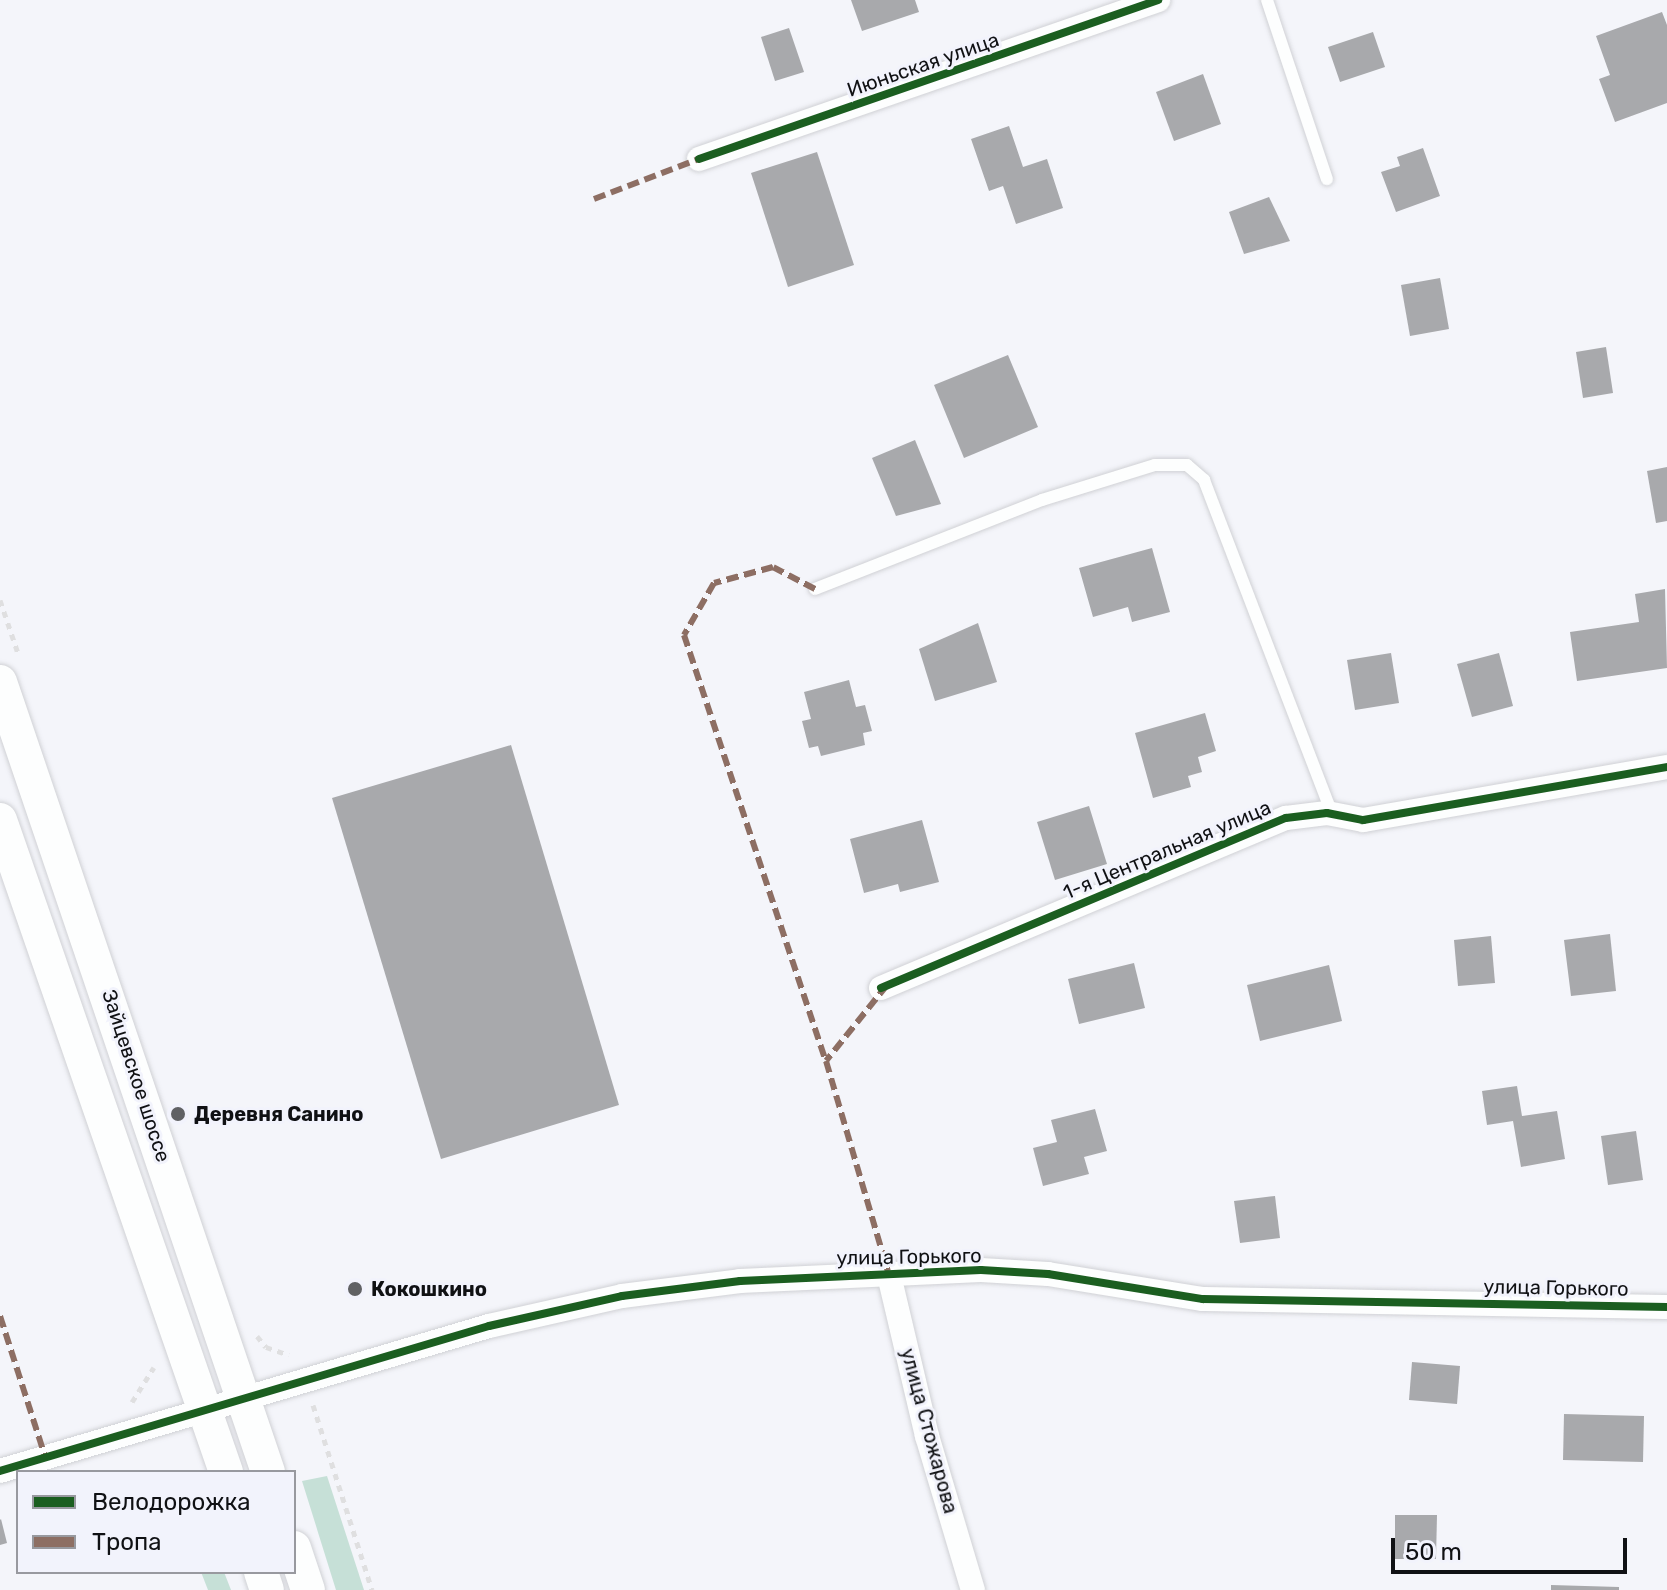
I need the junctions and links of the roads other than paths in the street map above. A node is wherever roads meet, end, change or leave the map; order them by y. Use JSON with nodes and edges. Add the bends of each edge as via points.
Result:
{"nodes":[{"id":1,"x":1158,"y":0,"type":"edge"},
{"id":2,"x":1267,"y":0,"type":"edge"},
{"id":3,"x":699,"y":159,"type":"dead end"},
{"id":4,"x":1327,"y":179,"type":"dead end"},
{"id":5,"x":815,"y":589,"type":"dead end"},
{"id":6,"x":0,"y":682,"type":"edge"},
{"id":7,"x":1667,"y":767,"type":"edge"},
{"id":8,"x":1332,"y":814,"type":"junction"},
{"id":9,"x":0,"y":820,"type":"edge"},
{"id":10,"x":881,"y":988,"type":"dead end"},
{"id":11,"x":888,"y":1271,"type":"junction"},
{"id":12,"x":1667,"y":1307,"type":"edge"},
{"id":13,"x":244,"y":1401,"type":"junction"},
{"id":14,"x":206,"y":1412,"type":"junction"},
{"id":15,"x":225,"y":1470,"type":"edge"},
{"id":16,"x":267,"y":1470,"type":"edge"},
{"id":17,"x":0,"y":1471,"type":"edge"},
{"id":18,"x":296,"y":1554,"type":"edge"},
{"id":19,"x":308,"y":1590,"type":"edge"},
{"id":20,"x":973,"y":1590,"type":"edge"}],
"edges":[{"from":1,"to":3,"type":"street","name":"Июньская улица"},
{"from":2,"to":4,"type":"lane"},
{"from":5,"to":8,"type":"lane","via":[[1042,500],[1155,465],[1187,465],[1204,480]]},
{"from":6,"to":13,"type":"main road","name":"Зайцевское шоссе"},
{"from":7,"to":8,"type":"street","name":"1-я Центральная улица","via":[[1363,820]]},
{"from":8,"to":10,"type":"street","name":"1-я Центральная улица","via":[[1286,818]]},
{"from":9,"to":14,"type":"main road"},
{"from":11,"to":12,"type":"street","name":"улица Горького","via":[[1048,1274],[1234,1301]]},
{"from":11,"to":13,"type":"street","name":"улица Горького","via":[[622,1296],[475,1330],[310,1394]]},
{"from":11,"to":20,"type":"street","name":"улица Стожарова","via":[[927,1436]]},
{"from":13,"to":14,"type":"street","name":"улица Горького"},
{"from":13,"to":16,"type":"main road","name":"Зайцевское шоссе"},
{"from":14,"to":15,"type":"main road"},
{"from":14,"to":17,"type":"street","name":"улица Горького"},
{"from":18,"to":19,"type":"main road"}]}
